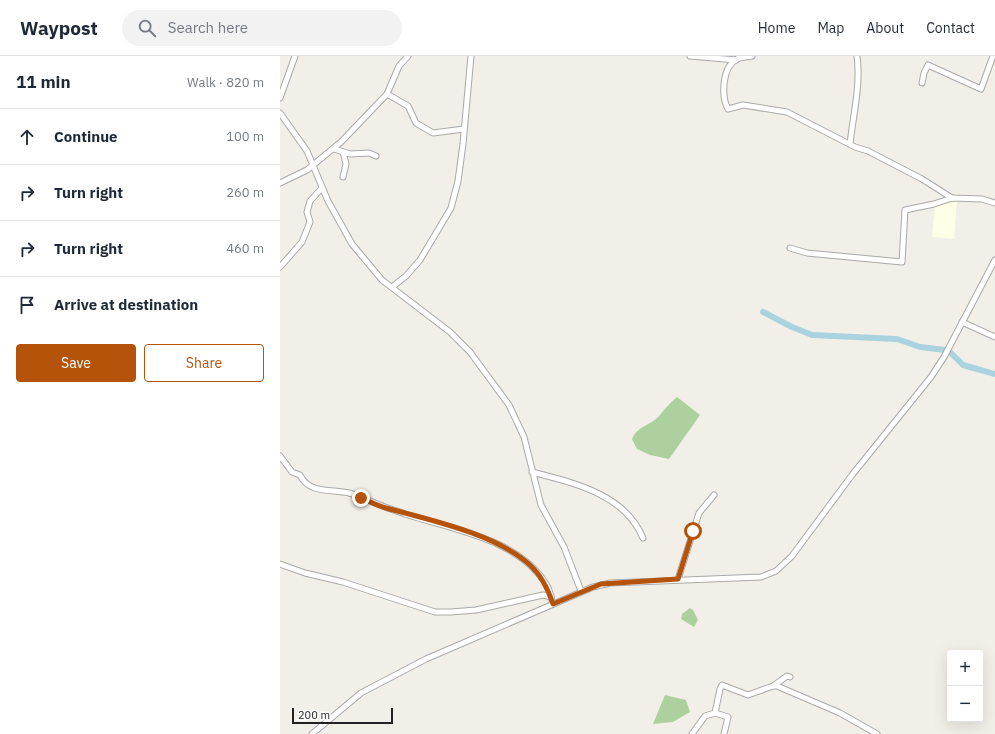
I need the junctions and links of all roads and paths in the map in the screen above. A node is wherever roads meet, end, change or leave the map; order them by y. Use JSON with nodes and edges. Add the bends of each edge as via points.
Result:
{"nodes":[{"id":1,"x":295,"y":56,"type":"edge"},
{"id":2,"x":408,"y":56,"type":"edge"},
{"id":3,"x":471,"y":56,"type":"edge"},
{"id":4,"x":690,"y":56,"type":"edge"},
{"id":5,"x":752,"y":56,"type":"edge"},
{"id":6,"x":857,"y":56,"type":"edge"},
{"id":7,"x":993,"y":56,"type":"edge"},
{"id":8,"x":736,"y":60,"type":"junction"},
{"id":9,"x":922,"y":83,"type":"dead end"},
{"id":10,"x":387,"y":94,"type":"junction"},
{"id":11,"x":280,"y":98,"type":"edge"},
{"id":12,"x":280,"y":113,"type":"edge"},
{"id":13,"x":464,"y":129,"type":"junction"},
{"id":14,"x":850,"y":144,"type":"junction"},
{"id":15,"x":334,"y":149,"type":"junction"},
{"id":16,"x":343,"y":152,"type":"junction"},
{"id":17,"x":376,"y":156,"type":"dead end"},
{"id":18,"x":313,"y":165,"type":"junction"},
{"id":19,"x":343,"y":177,"type":"dead end"},
{"id":20,"x":280,"y":183,"type":"edge"},
{"id":21,"x":322,"y":188,"type":"junction"},
{"id":22,"x":952,"y":198,"type":"junction"},
{"id":23,"x":995,"y":203,"type":"edge"},
{"id":24,"x":790,"y":248,"type":"dead end"},
{"id":25,"x":994,"y":263,"type":"edge"},
{"id":26,"x":280,"y":267,"type":"edge"},
{"id":27,"x":392,"y":287,"type":"junction"},
{"id":28,"x":962,"y":322,"type":"junction"},
{"id":29,"x":995,"y":337,"type":"edge"},
{"id":30,"x":280,"y":456,"type":"edge"},
{"id":31,"x":532,"y":472,"type":"junction"},
{"id":32,"x":714,"y":495,"type":"dead end"},
{"id":33,"x":643,"y":538,"type":"dead end"},
{"id":34,"x":280,"y":564,"type":"edge"},
{"id":35,"x":678,"y":579,"type":"junction"},
{"id":36,"x":581,"y":591,"type":"junction"},
{"id":37,"x":551,"y":597,"type":"junction"},
{"id":38,"x":553,"y":604,"type":"junction"},
{"id":39,"x":790,"y":677,"type":"dead end"},
{"id":40,"x":773,"y":686,"type":"junction"},
{"id":41,"x":715,"y":713,"type":"junction"},
{"id":42,"x":312,"y":734,"type":"edge"},
{"id":43,"x":692,"y":734,"type":"edge"},
{"id":44,"x":724,"y":734,"type":"edge"},
{"id":45,"x":877,"y":734,"type":"edge"}],
"edges":[{"from":1,"to":11,"type":"street"},
{"from":2,"to":10,"type":"street","via":[[399,66]]},
{"from":3,"to":13,"type":"street"},
{"from":4,"to":8,"type":"street"},
{"from":5,"to":8,"type":"street"},
{"from":6,"to":14,"type":"street","via":[[856,99]]},
{"from":7,"to":9,"type":"street","via":[[981,89],[928,65]]},
{"from":8,"to":14,"type":"street","via":[[726,73],[728,109],[743,105],[787,112]]},
{"from":10,"to":13,"type":"street","via":[[408,106],[416,122],[433,134]]},
{"from":10,"to":15,"type":"street"},
{"from":12,"to":18,"type":"street","via":[[307,151]]},
{"from":13,"to":27,"type":"street","via":[[458,181],[448,215],[420,260]]},
{"from":14,"to":22,"type":"street","via":[[873,153]]},
{"from":15,"to":16,"type":"street"},
{"from":15,"to":18,"type":"street"},
{"from":16,"to":17,"type":"street","via":[[369,153]]},
{"from":16,"to":19,"type":"street","via":[[346,164]]},
{"from":18,"to":20,"type":"street","via":[[294,178]]},
{"from":18,"to":21,"type":"street"},
{"from":21,"to":26,"type":"street","via":[[310,201],[307,212],[310,222],[302,242]]},
{"from":21,"to":27,"type":"street","via":[[352,244],[374,273]]},
{"from":22,"to":23,"type":"street","via":[[982,199]]},
{"from":22,"to":24,"type":"street","via":[[905,210],[902,262],[807,253]]},
{"from":25,"to":28,"type":"street"},
{"from":27,"to":31,"type":"street","via":[[450,332],[470,352],[509,405],[524,437]]},
{"from":28,"to":29,"type":"street"},
{"from":28,"to":35,"type":"street","via":[[931,377],[781,568],[761,577]]},
{"from":30,"to":37,"type":"street","via":[[292,472],[300,475],[303,482],[310,486],[320,490],[349,493],[387,508],[453,527],[501,547],[531,566],[545,582]]},
{"from":31,"to":33,"type":"street","via":[[579,485],[606,497],[633,522]]},
{"from":31,"to":36,"type":"street","via":[[541,506],[564,547]]},
{"from":32,"to":35,"type":"street","via":[[697,516]]},
{"from":34,"to":37,"type":"street","via":[[435,612],[476,610],[543,595]]},
{"from":35,"to":36,"type":"street","via":[[605,583]]},
{"from":36,"to":38,"type":"street"},
{"from":37,"to":38,"type":"street"},
{"from":38,"to":42,"type":"street","via":[[426,659],[361,693]]},
{"from":39,"to":40,"type":"street","via":[[787,676]]},
{"from":40,"to":41,"type":"street","via":[[748,695],[722,685]]},
{"from":40,"to":45,"type":"street","via":[[840,713]]},
{"from":41,"to":43,"type":"street","via":[[705,716]]},
{"from":41,"to":44,"type":"street","via":[[728,717]]}]}
